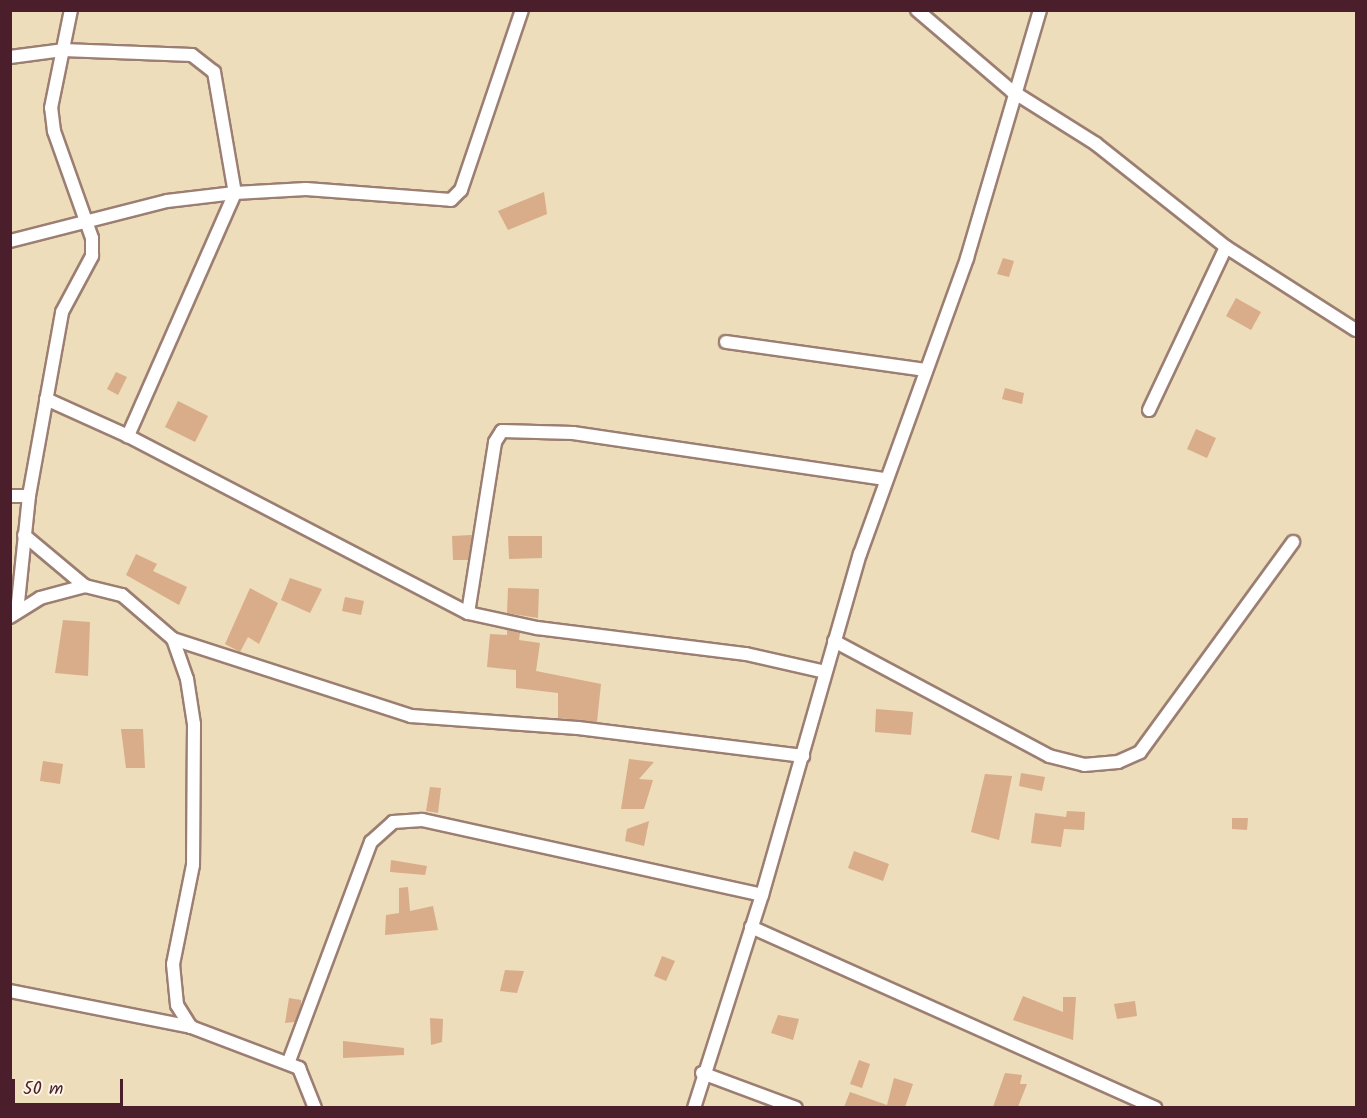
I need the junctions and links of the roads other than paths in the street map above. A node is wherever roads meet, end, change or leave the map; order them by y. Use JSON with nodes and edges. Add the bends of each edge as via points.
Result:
{"nodes":[{"id":1,"x":71,"y":10,"type":"edge"},
{"id":2,"x":522,"y":10,"type":"edge"},
{"id":3,"x":917,"y":10,"type":"edge"},
{"id":4,"x":1040,"y":10,"type":"edge"},
{"id":5,"x":63,"y":50,"type":"junction"},
{"id":6,"x":10,"y":57,"type":"edge"},
{"id":7,"x":1012,"y":91,"type":"junction"},
{"id":8,"x":235,"y":194,"type":"junction"},
{"id":9,"x":87,"y":219,"type":"junction"},
{"id":10,"x":10,"y":241,"type":"edge"},
{"id":11,"x":1226,"y":247,"type":"junction"},
{"id":12,"x":1356,"y":330,"type":"edge"},
{"id":13,"x":726,"y":342,"type":"dead end"},
{"id":14,"x":925,"y":370,"type":"junction"},
{"id":15,"x":46,"y":399,"type":"junction"},
{"id":16,"x":1149,"y":410,"type":"dead end"},
{"id":17,"x":128,"y":436,"type":"junction"},
{"id":18,"x":884,"y":479,"type":"junction"},
{"id":19,"x":10,"y":496,"type":"edge"},
{"id":20,"x":29,"y":496,"type":"junction"},
{"id":21,"x":24,"y":535,"type":"junction"},
{"id":22,"x":1293,"y":542,"type":"dead end"},
{"id":23,"x":85,"y":586,"type":"junction"},
{"id":24,"x":14,"y":614,"type":"edge"},
{"id":25,"x":468,"y":614,"type":"junction"},
{"id":26,"x":173,"y":639,"type":"junction"},
{"id":27,"x":834,"y":641,"type":"junction"},
{"id":28,"x":825,"y":672,"type":"junction"},
{"id":29,"x":803,"y":756,"type":"junction"},
{"id":30,"x":762,"y":895,"type":"junction"},
{"id":31,"x":751,"y":927,"type":"junction"},
{"id":32,"x":10,"y":991,"type":"edge"},
{"id":33,"x":191,"y":1027,"type":"junction"},
{"id":34,"x":289,"y":1061,"type":"junction"},
{"id":35,"x":702,"y":1073,"type":"junction"},
{"id":36,"x":315,"y":1107,"type":"edge"},
{"id":37,"x":694,"y":1107,"type":"edge"},
{"id":38,"x":796,"y":1107,"type":"edge"},
{"id":39,"x":1155,"y":1107,"type":"edge"}],
"edges":[{"from":1,"to":5,"type":"street"},
{"from":2,"to":8,"type":"street","via":[[461,190],[451,200],[306,189]]},
{"from":3,"to":7,"type":"street"},
{"from":4,"to":7,"type":"street"},
{"from":5,"to":6,"type":"street"},
{"from":5,"to":8,"type":"street","via":[[204,60],[214,72]]},
{"from":5,"to":9,"type":"street","via":[[51,108],[54,131]]},
{"from":7,"to":11,"type":"street","via":[[1096,144]]},
{"from":7,"to":14,"type":"street","via":[[979,220]]},
{"from":8,"to":9,"type":"street"},
{"from":8,"to":17,"type":"street"},
{"from":9,"to":10,"type":"street"},
{"from":9,"to":15,"type":"street","via":[[92,256],[62,312]]},
{"from":11,"to":12,"type":"street"},
{"from":11,"to":16,"type":"street"},
{"from":13,"to":14,"type":"street"},
{"from":14,"to":18,"type":"street"},
{"from":15,"to":17,"type":"street"},
{"from":15,"to":20,"type":"street"},
{"from":17,"to":25,"type":"street"},
{"from":18,"to":25,"type":"street","via":[[573,433],[502,431],[495,442]]},
{"from":18,"to":27,"type":"street"},
{"from":19,"to":20,"type":"street"},
{"from":20,"to":21,"type":"street"},
{"from":21,"to":23,"type":"street"},
{"from":21,"to":24,"type":"street"},
{"from":22,"to":27,"type":"street","via":[[1140,752],[1118,762],[1084,765],[1049,756]]},
{"from":23,"to":24,"type":"street","via":[[40,598]]},
{"from":23,"to":26,"type":"street","via":[[122,595]]},
{"from":25,"to":28,"type":"street","via":[[746,654]]},
{"from":26,"to":29,"type":"street","via":[[411,716],[578,728]]},
{"from":26,"to":33,"type":"street","via":[[188,679],[194,724],[193,865],[172,986]]},
{"from":27,"to":28,"type":"street"},
{"from":28,"to":29,"type":"street"},
{"from":29,"to":30,"type":"street"},
{"from":30,"to":31,"type":"street"},
{"from":30,"to":34,"type":"street","via":[[422,820],[393,822],[371,842]]},
{"from":31,"to":35,"type":"street"},
{"from":31,"to":39,"type":"street"},
{"from":32,"to":33,"type":"street"},
{"from":33,"to":34,"type":"street"},
{"from":34,"to":36,"type":"street","via":[[307,1078]]},
{"from":35,"to":37,"type":"street"},
{"from":35,"to":38,"type":"street"}]}
